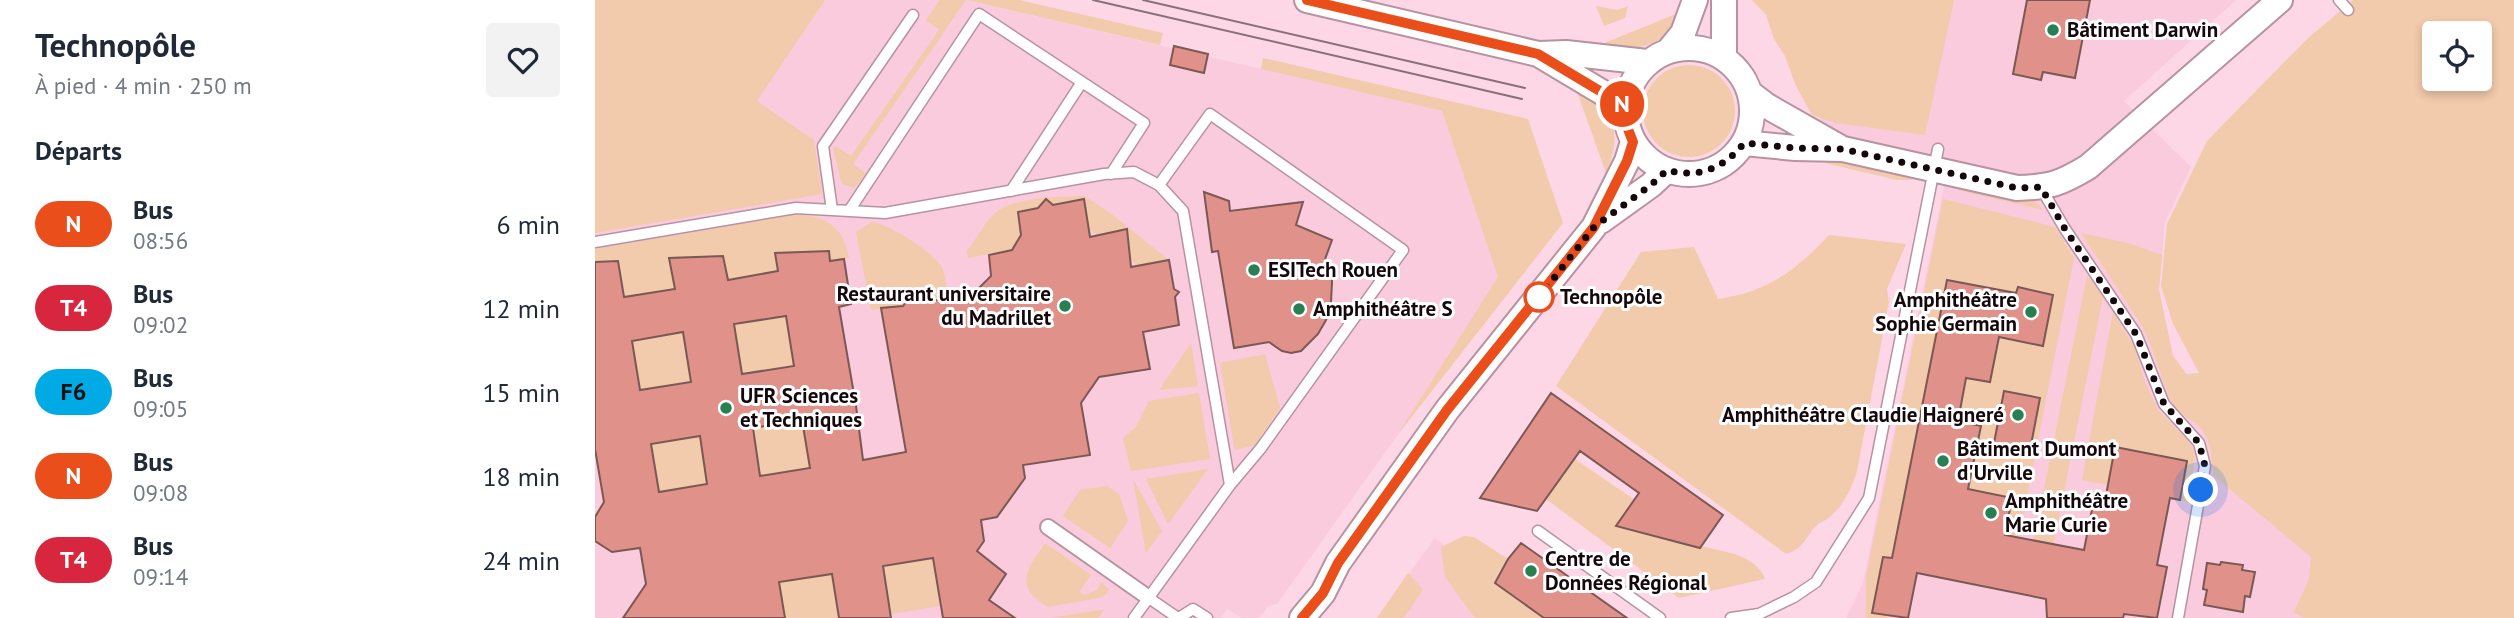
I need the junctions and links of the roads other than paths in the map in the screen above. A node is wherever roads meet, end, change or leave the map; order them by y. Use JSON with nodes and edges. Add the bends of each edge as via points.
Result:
{"nodes":[{"id":1,"x":1307,"y":0,"type":"edge"},
{"id":2,"x":1695,"y":0,"type":"edge"},
{"id":3,"x":1724,"y":0,"type":"edge"},
{"id":4,"x":2280,"y":0,"type":"edge"},
{"id":5,"x":2339,"y":0,"type":"edge"},
{"id":6,"x":2347,"y":10,"type":"dead end"},
{"id":7,"x":913,"y":15,"type":"dead end"},
{"id":8,"x":1670,"y":50,"type":"junction"},
{"id":9,"x":1538,"y":54,"type":"junction"},
{"id":10,"x":1724,"y":58,"type":"junction"},
{"id":11,"x":1647,"y":62,"type":"junction"},
{"id":12,"x":1082,"y":82,"type":"junction"},
{"id":13,"x":1750,"y":93,"type":"junction"},
{"id":14,"x":1625,"y":106,"type":"junction"},
{"id":15,"x":1633,"y":142,"type":"junction"},
{"id":16,"x":1744,"y":143,"type":"junction"},
{"id":17,"x":1843,"y":149,"type":"junction"},
{"id":18,"x":1936,"y":159,"type":"junction"},
{"id":19,"x":1667,"y":170,"type":"junction"},
{"id":20,"x":1111,"y":174,"type":"junction"},
{"id":21,"x":1159,"y":185,"type":"junction"},
{"id":22,"x":2041,"y":187,"type":"junction"},
{"id":23,"x":1011,"y":191,"type":"junction"},
{"id":24,"x":832,"y":210,"type":"junction"},
{"id":25,"x":849,"y":211,"type":"junction"},
{"id":26,"x":1594,"y":227,"type":"junction"},
{"id":27,"x":595,"y":242,"type":"edge"},
{"id":28,"x":1230,"y":485,"type":"junction"},
{"id":29,"x":1048,"y":527,"type":"dead end"},
{"id":30,"x":1538,"y":530,"type":"dead end"},
{"id":31,"x":1323,"y":593,"type":"junction"},
{"id":32,"x":1149,"y":598,"type":"junction"},
{"id":33,"x":1134,"y":618,"type":"edge"},
{"id":34,"x":1179,"y":618,"type":"edge"},
{"id":35,"x":1207,"y":618,"type":"edge"},
{"id":36,"x":1302,"y":618,"type":"edge"},
{"id":37,"x":1318,"y":618,"type":"edge"},
{"id":38,"x":1660,"y":618,"type":"edge"},
{"id":39,"x":1731,"y":618,"type":"edge"},
{"id":40,"x":2178,"y":618,"type":"edge"}],
"edges":[{"from":1,"to":9,"type":"street"},
{"from":2,"to":8,"type":"street","via":[[1683,33]]},
{"from":3,"to":10,"type":"street"},
{"from":4,"to":22,"type":"street","via":[[2088,167],[2062,183]]},
{"from":5,"to":6,"type":"lane"},
{"from":7,"to":24,"type":"lane","via":[[823,146]]},
{"from":8,"to":10,"type":"street","via":[[1707,49]]},
{"from":8,"to":11,"type":"street"},
{"from":9,"to":11,"type":"street","via":[[1566,52]]},
{"from":9,"to":14,"type":"street"},
{"from":10,"to":13,"type":"street","via":[[1744,79]]},
{"from":11,"to":14,"type":"street","via":[[1636,75]]},
{"from":12,"to":20,"type":"lane","via":[[1144,123]]},
{"from":12,"to":23,"type":"lane"},
{"from":12,"to":25,"type":"lane","via":[[979,14]]},
{"from":13,"to":16,"type":"street","via":[[1750,127]]},
{"from":13,"to":17,"type":"street"},
{"from":14,"to":15,"type":"street"},
{"from":15,"to":19,"type":"street","via":[[1642,154]]},
{"from":15,"to":26,"type":"street"},
{"from":16,"to":17,"type":"street"},
{"from":16,"to":19,"type":"street","via":[[1716,168],[1698,174]]},
{"from":17,"to":18,"type":"street"},
{"from":18,"to":22,"type":"street","via":[[2017,188]]},
{"from":18,"to":39,"type":"lane","via":[[1869,498],[1816,582],[1759,614]]},
{"from":19,"to":26,"type":"street"},
{"from":20,"to":21,"type":"lane","via":[[1134,172]]},
{"from":20,"to":23,"type":"lane"},
{"from":21,"to":28,"type":"lane","via":[[1183,211]]},
{"from":21,"to":28,"type":"lane","via":[[1210,114],[1403,250]]},
{"from":22,"to":40,"type":"lane","via":[[2136,334],[2164,404],[2199,443],[2205,466]]},
{"from":23,"to":25,"type":"lane","via":[[885,214]]},
{"from":24,"to":25,"type":"lane"},
{"from":24,"to":27,"type":"lane","via":[[796,208]]},
{"from":26,"to":31,"type":"street","via":[[1447,410],[1338,563]]},
{"from":28,"to":32,"type":"lane"},
{"from":29,"to":32,"type":"street"},
{"from":30,"to":38,"type":"lane"},
{"from":31,"to":36,"type":"street"},
{"from":31,"to":37,"type":"street"},
{"from":32,"to":33,"type":"lane"},
{"from":32,"to":34,"type":"lane"},
{"from":34,"to":35,"type":"lane","via":[[1193,609]]}]}
